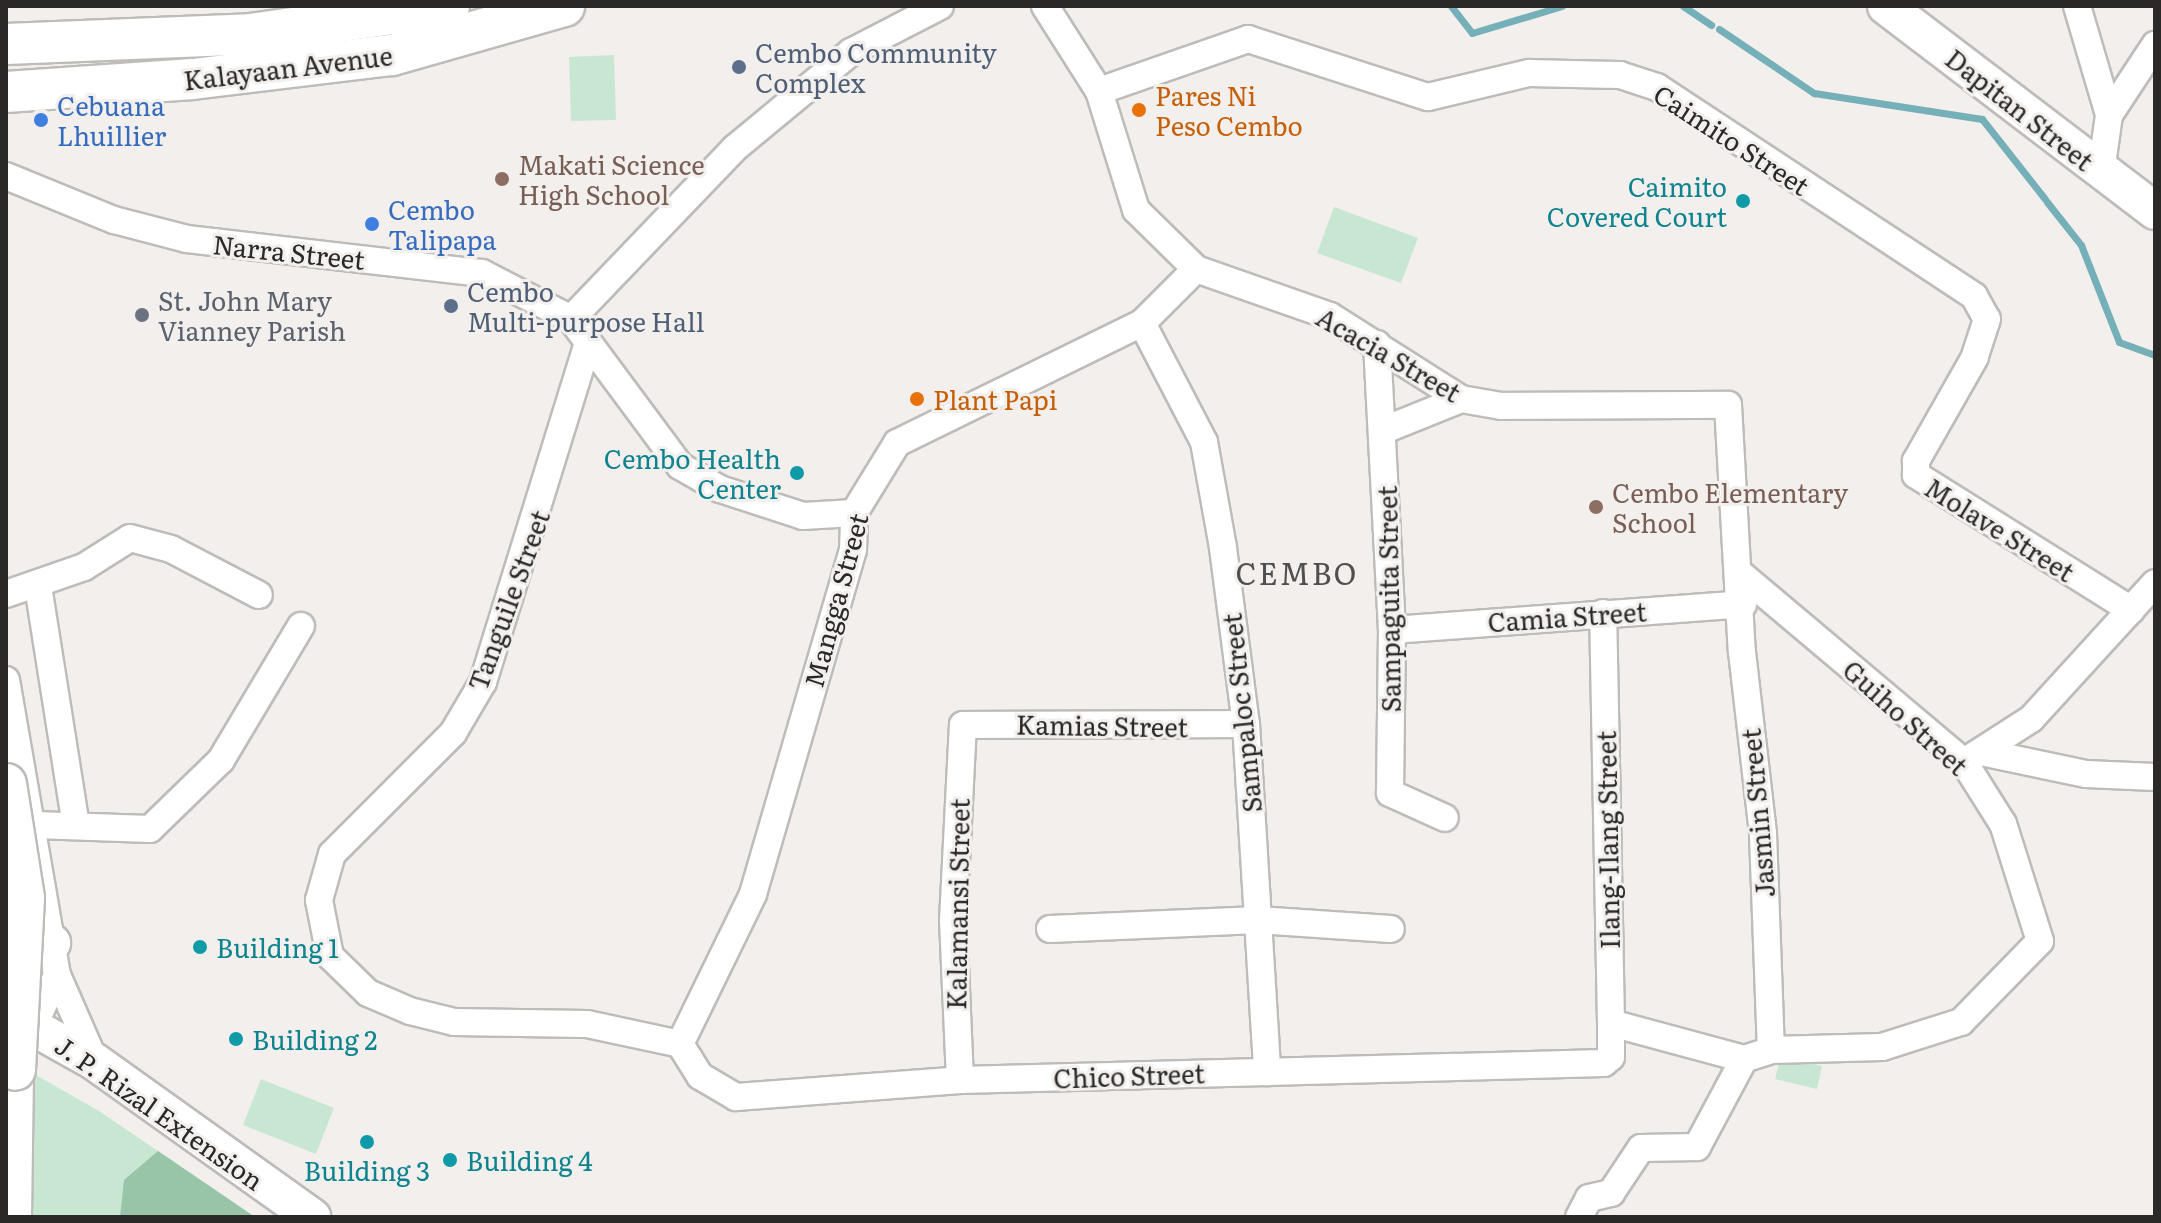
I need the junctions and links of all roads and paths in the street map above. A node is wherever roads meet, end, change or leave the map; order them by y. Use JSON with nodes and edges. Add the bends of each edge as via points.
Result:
{"nodes":[{"id":1,"x":449,"y":6,"type":"edge"},
{"id":2,"x":564,"y":6,"type":"edge"},
{"id":3,"x":940,"y":6,"type":"edge"},
{"id":4,"x":1045,"y":6,"type":"edge"},
{"id":5,"x":2077,"y":6,"type":"edge"},
{"id":6,"x":1889,"y":7,"type":"edge"},
{"id":7,"x":6,"y":44,"type":"edge"},
{"id":8,"x":87,"y":44,"type":"junction"},
{"id":9,"x":2155,"y":45,"type":"edge"},
{"id":10,"x":90,"y":89,"type":"junction"},
{"id":11,"x":1099,"y":91,"type":"junction"},
{"id":12,"x":6,"y":92,"type":"edge"},
{"id":13,"x":2109,"y":115,"type":"junction"},
{"id":14,"x":2101,"y":172,"type":"junction"},
{"id":15,"x":6,"y":176,"type":"edge"},
{"id":16,"x":2155,"y":211,"type":"edge"},
{"id":17,"x":1196,"y":269,"type":"junction"},
{"id":18,"x":1974,"y":296,"type":"joint"},
{"id":19,"x":571,"y":319,"type":"junction"},
{"id":20,"x":1142,"y":323,"type":"junction"},
{"id":21,"x":1377,"y":344,"type":"junction"},
{"id":22,"x":587,"y":346,"type":"junction"},
{"id":23,"x":1461,"y":399,"type":"junction"},
{"id":24,"x":1384,"y":430,"type":"junction"},
{"id":25,"x":854,"y":513,"type":"junction"},
{"id":26,"x":1742,"y":575,"type":"junction"},
{"id":27,"x":2155,"y":583,"type":"edge"},
{"id":28,"x":38,"y":586,"type":"junction"},
{"id":29,"x":6,"y":594,"type":"edge"},
{"id":30,"x":259,"y":595,"type":"dead end"},
{"id":31,"x":1743,"y":604,"type":"junction"},
{"id":32,"x":2131,"y":610,"type":"junction"},
{"id":33,"x":1603,"y":613,"type":"junction"},
{"id":34,"x":301,"y":626,"type":"dead end"},
{"id":35,"x":1392,"y":630,"type":"junction"},
{"id":36,"x":6,"y":680,"type":"edge"},
{"id":37,"x":1246,"y":724,"type":"junction"},
{"id":38,"x":961,"y":729,"type":"joint"},
{"id":39,"x":1975,"y":757,"type":"junction"},
{"id":40,"x":2155,"y":777,"type":"edge"},
{"id":41,"x":6,"y":784,"type":"edge"},
{"id":42,"x":1445,"y":818,"type":"dead end"},
{"id":43,"x":35,"y":825,"type":"junction"},
{"id":44,"x":76,"y":826,"type":"junction"},
{"id":45,"x":1258,"y":920,"type":"junction"},
{"id":46,"x":1050,"y":929,"type":"dead end"},
{"id":47,"x":1391,"y":929,"type":"dead end"},
{"id":48,"x":6,"y":959,"type":"edge"},
{"id":49,"x":54,"y":959,"type":"junction"},
{"id":50,"x":20,"y":1020,"type":"edge"},
{"id":51,"x":1611,"y":1023,"type":"junction"},
{"id":52,"x":680,"y":1044,"type":"junction"},
{"id":53,"x":1771,"y":1050,"type":"junction"},
{"id":54,"x":1744,"y":1059,"type":"junction"},
{"id":55,"x":95,"y":1062,"type":"junction"},
{"id":56,"x":1604,"y":1063,"type":"joint"},
{"id":57,"x":15,"y":1070,"type":"joint"},
{"id":58,"x":1267,"y":1072,"type":"junction"},
{"id":59,"x":960,"y":1080,"type":"junction"},
{"id":60,"x":13,"y":1217,"type":"edge"},
{"id":61,"x":312,"y":1217,"type":"edge"},
{"id":62,"x":1579,"y":1217,"type":"edge"}],
"edges":[{"from":1,"to":8,"type":"main road","name":"Kalayaan Avenue","via":[[250,34]]},
{"from":2,"to":10,"type":"main road","name":"Kalayaan Avenue","via":[[392,55]]},
{"from":3,"to":19,"type":"street","via":[[851,52],[735,148]]},
{"from":4,"to":11,"type":"street","name":"Acacia Street"},
{"from":5,"to":13,"type":"street"},
{"from":6,"to":14,"type":"main road","name":"Dapitan Street"},
{"from":7,"to":8,"type":"main road","name":"Kalayaan Avenue"},
{"from":8,"to":10,"type":"main road"},
{"from":9,"to":13,"type":"street"},
{"from":10,"to":12,"type":"main road","name":"Kalayaan Avenue"},
{"from":11,"to":17,"type":"street","name":"Acacia Street","via":[[1136,210]]},
{"from":11,"to":18,"type":"street","name":"Caimito Street","via":[[1248,39],[1428,97],[1529,73],[1620,75],[1696,110]]},
{"from":13,"to":14,"type":"street"},
{"from":14,"to":16,"type":"main road","name":"Dapitan Street"},
{"from":15,"to":19,"type":"street","name":"Narra Street","via":[[187,239],[482,273]]},
{"from":17,"to":20,"type":"street","name":"Mangga Street"},
{"from":17,"to":21,"type":"street","name":"Acacia Street","via":[[1330,316]]},
{"from":18,"to":32,"type":"street","name":"Molave Street","via":[[1987,319],[1975,357],[1916,461],[1916,475]]},
{"from":19,"to":22,"type":"street"},
{"from":20,"to":25,"type":"street","name":"Mangga Street","via":[[910,432]]},
{"from":20,"to":37,"type":"street","name":"Sampaloc Street","via":[[1204,442]]},
{"from":21,"to":23,"type":"street","name":"Acacia Street"},
{"from":21,"to":24,"type":"street","name":"Sampaguita Street"},
{"from":22,"to":25,"type":"street","via":[[680,466],[720,489],[803,516]]},
{"from":22,"to":52,"type":"street","name":"Tanguile Street","via":[[483,682],[453,733],[332,854],[319,900],[330,956],[368,993],[410,1011],[454,1022],[587,1024]]},
{"from":23,"to":24,"type":"street","via":[[1435,415]]},
{"from":23,"to":26,"type":"street","name":"Acacia Street","via":[[1501,406],[1728,405]]},
{"from":24,"to":35,"type":"street","name":"Sampaguita Street"},
{"from":25,"to":52,"type":"street","name":"Mangga Street","via":[[853,550],[753,894]]},
{"from":26,"to":31,"type":"street","name":"Jasmin Street"},
{"from":26,"to":39,"type":"street","name":"Guiho Street"},
{"from":27,"to":32,"type":"street"},
{"from":28,"to":29,"type":"street"},
{"from":28,"to":30,"type":"street","via":[[130,538],[171,549]]},
{"from":28,"to":44,"type":"street"},
{"from":31,"to":33,"type":"street","name":"Camia Street"},
{"from":31,"to":53,"type":"street","name":"Jasmin Street"},
{"from":32,"to":39,"type":"street","via":[[2031,719]]},
{"from":33,"to":35,"type":"street","name":"Camia Street"},
{"from":33,"to":51,"type":"street","name":"Ilang-Ilang Street"},
{"from":34,"to":44,"type":"street","via":[[221,760],[150,829]]},
{"from":35,"to":42,"type":"street","name":"Sampaguita Street","via":[[1390,793]]},
{"from":36,"to":43,"type":"street"},
{"from":37,"to":38,"type":"street","name":"Kamias Street","via":[[1150,729],[969,722]]},
{"from":37,"to":45,"type":"street","name":"Sampaloc Street"},
{"from":38,"to":59,"type":"street","name":"Kalamansi Street","via":[[953,921]]},
{"from":39,"to":40,"type":"street","via":[[2086,774]]},
{"from":39,"to":53,"type":"street","name":"Guiho Street","via":[[2042,929],[2036,952],[1961,1022],[1861,1051]]},
{"from":41,"to":57,"type":"main road","bridge":true,"via":[[24,898]]},
{"from":43,"to":44,"type":"street"},
{"from":43,"to":49,"type":"street"},
{"from":45,"to":46,"type":"street"},
{"from":45,"to":47,"type":"street"},
{"from":45,"to":58,"type":"street","name":"Sampaloc Street"},
{"from":48,"to":49,"type":"main road"},
{"from":49,"to":50,"type":"street"},
{"from":49,"to":55,"type":"street"},
{"from":50,"to":55,"type":"main road","name":"J. P. Rizal Extension"},
{"from":51,"to":54,"type":"street"},
{"from":51,"to":56,"type":"street","name":"Ilang-Ilang Street","via":[[1611,1057]]},
{"from":52,"to":59,"type":"street","name":"Chico Street","via":[[700,1076],[736,1097]]},
{"from":53,"to":54,"type":"street","name":"Guiho Street"},
{"from":54,"to":62,"type":"street","via":[[1697,1147],[1641,1148],[1611,1193],[1589,1198]]},
{"from":55,"to":61,"type":"main road","name":"J. P. Rizal Extension"},
{"from":56,"to":58,"type":"street","name":"Chico Street"},
{"from":57,"to":60,"type":"main road"},
{"from":58,"to":59,"type":"street","name":"Chico Street"}]}
